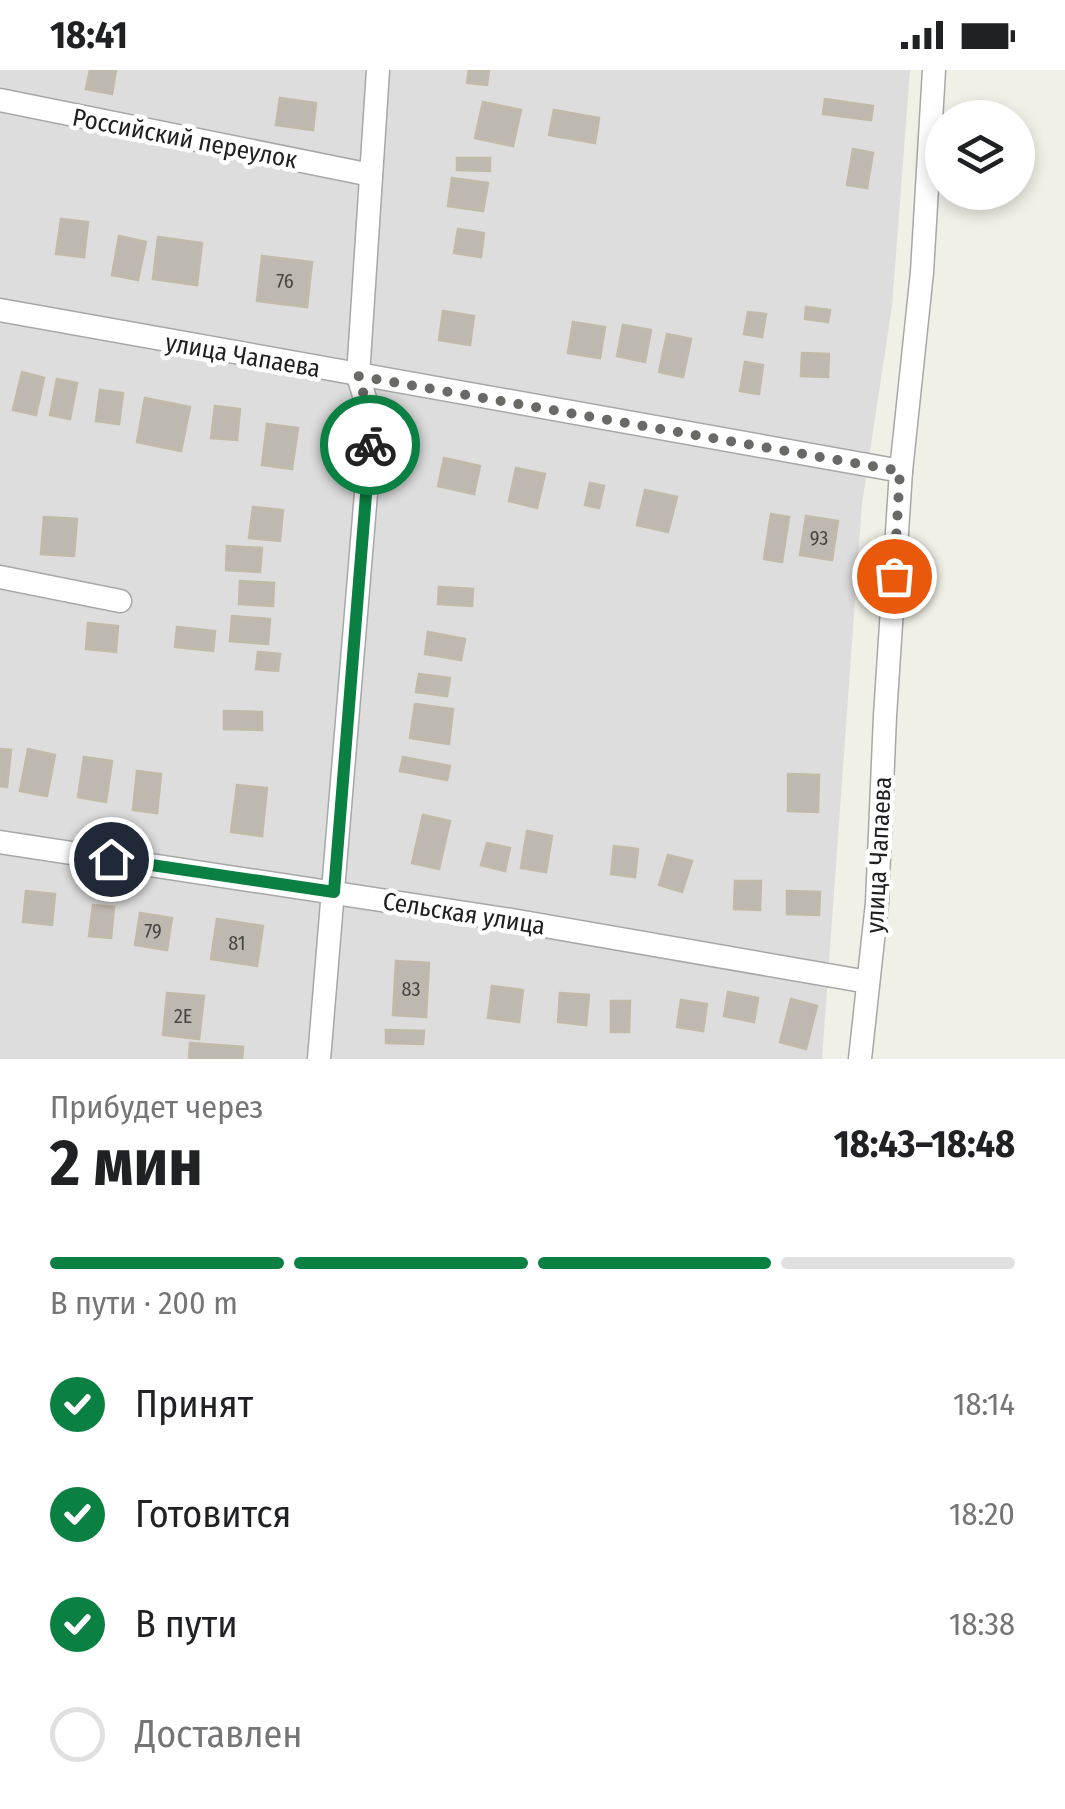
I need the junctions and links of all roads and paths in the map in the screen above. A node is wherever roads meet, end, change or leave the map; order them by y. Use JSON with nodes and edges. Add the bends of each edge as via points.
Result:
{"nodes":[{"id":1,"x":378,"y":70,"type":"edge"},
{"id":2,"x":934,"y":70,"type":"edge"},
{"id":3,"x":0,"y":100,"type":"edge"},
{"id":4,"x":371,"y":175,"type":"junction"},
{"id":5,"x":0,"y":310,"type":"edge"},
{"id":6,"x":358,"y":376,"type":"junction"},
{"id":7,"x":900,"y":471,"type":"junction"},
{"id":8,"x":0,"y":577,"type":"edge"},
{"id":9,"x":120,"y":600,"type":"dead end"},
{"id":10,"x":0,"y":842,"type":"edge"},
{"id":11,"x":334,"y":892,"type":"junction"},
{"id":12,"x":868,"y":982,"type":"junction"},
{"id":13,"x":319,"y":1059,"type":"edge"},
{"id":14,"x":860,"y":1059,"type":"edge"}],
"edges":[{"from":1,"to":4,"type":"street"},
{"from":2,"to":7,"type":"street","name":"улица Чапаева","via":[[922,272]]},
{"from":3,"to":4,"type":"street","name":"Российский переулок"},
{"from":4,"to":6,"type":"street"},
{"from":5,"to":6,"type":"street","name":"улица Чапаева"},
{"from":6,"to":7,"type":"street","name":"улица Чапаева"},
{"from":6,"to":11,"type":"street","via":[[372,421]]},
{"from":7,"to":12,"type":"street","name":"улица Чапаева"},
{"from":8,"to":9,"type":"street"},
{"from":10,"to":11,"type":"street","name":"Сельская улица"},
{"from":11,"to":12,"type":"street","name":"Сельская улица"},
{"from":11,"to":13,"type":"street"},
{"from":12,"to":14,"type":"street","name":"улица Чапаева"}]}
